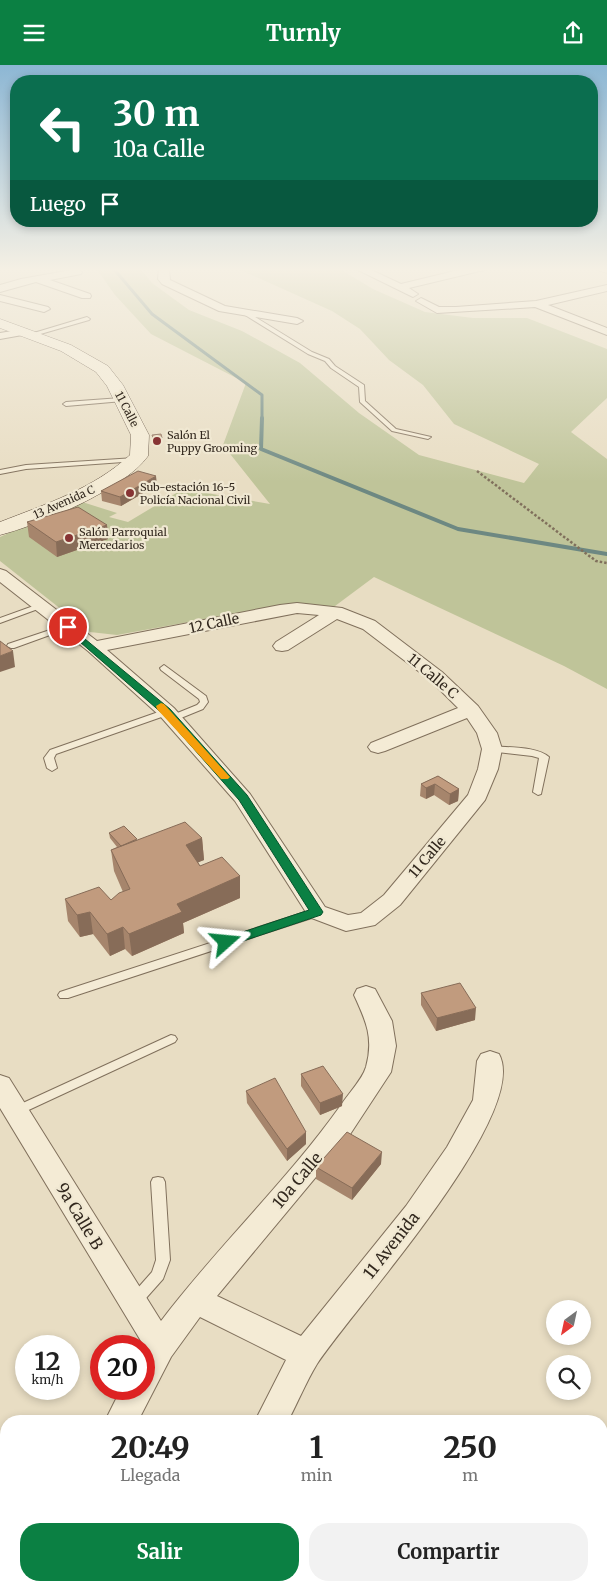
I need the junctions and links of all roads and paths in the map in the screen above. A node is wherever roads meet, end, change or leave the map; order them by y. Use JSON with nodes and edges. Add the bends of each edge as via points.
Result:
{"nodes":[{"id":1,"x":43,"y":339,"type":"edge"},
{"id":2,"x":288,"y":339,"type":"edge"},
{"id":3,"x":122,"y":400,"type":"junction"},
{"id":4,"x":66,"y":404,"type":"dead end"},
{"id":5,"x":428,"y":437,"type":"dead end"},
{"id":6,"x":130,"y":465,"type":"junction"},
{"id":7,"x":477,"y":471,"type":"dead end"},
{"id":8,"x":0,"y":472,"type":"edge"},
{"id":9,"x":0,"y":529,"type":"edge"},
{"id":10,"x":607,"y":563,"type":"edge"},
{"id":11,"x":3,"y":579,"type":"edge"},
{"id":12,"x":42,"y":606,"type":"junction"},
{"id":13,"x":336,"y":612,"type":"junction"},
{"id":14,"x":0,"y":621,"type":"edge"},
{"id":15,"x":68,"y":627,"type":"junction"},
{"id":16,"x":282,"y":646,"type":"dead end"},
{"id":17,"x":11,"y":647,"type":"edge"},
{"id":18,"x":94,"y":647,"type":"junction"},
{"id":19,"x":164,"y":668,"type":"dead end"},
{"id":20,"x":471,"y":710,"type":"junction"},
{"id":21,"x":170,"y":715,"type":"junction"},
{"id":22,"x":378,"y":747,"type":"dead end"},
{"id":23,"x":490,"y":759,"type":"junction"},
{"id":24,"x":52,"y":768,"type":"dead end"},
{"id":25,"x":538,"y":792,"type":"dead end"},
{"id":26,"x":317,"y":912,"type":"junction"},
{"id":27,"x":64,"y":995,"type":"dead end"},
{"id":28,"x":366,"y":995,"type":"dead end"},
{"id":29,"x":171,"y":1039,"type":"dead end"},
{"id":30,"x":490,"y":1061,"type":"dead end"},
{"id":31,"x":0,"y":1085,"type":"edge"},
{"id":32,"x":16,"y":1111,"type":"junction"},
{"id":33,"x":158,"y":1182,"type":"dead end"},
{"id":34,"x":195,"y":1300,"type":"junction"},
{"id":35,"x":133,"y":1303,"type":"junction"},
{"id":36,"x":160,"y":1347,"type":"junction"},
{"id":37,"x":306,"y":1354,"type":"junction"},
{"id":38,"x":155,"y":1357,"type":"edge"},
{"id":39,"x":132,"y":1400,"type":"edge"},
{"id":40,"x":124,"y":1415,"type":"edge"},
{"id":41,"x":274,"y":1415,"type":"edge"}],
"edges":[{"from":1,"to":3,"type":"street","name":"11 Calle","via":[[102,369]]},
{"from":2,"to":5,"type":"lane","via":[[327,360],[362,387],[362,401],[394,430]]},
{"from":3,"to":4,"type":"lane"},
{"from":3,"to":6,"type":"street","name":"11 Calle","via":[[140,435],[139,456]]},
{"from":6,"to":8,"type":"lane","via":[[47,465]]},
{"from":6,"to":9,"type":"street","name":"13 Avenida C","via":[[88,492]]},
{"from":7,"to":10,"type":"path","via":[[596,561]]},
{"from":11,"to":12,"type":"street"},
{"from":12,"to":14,"type":"lane"},
{"from":12,"to":15,"type":"street"},
{"from":13,"to":16,"type":"street"},
{"from":13,"to":18,"type":"street","name":"12 Calle","via":[[280,609]]},
{"from":13,"to":20,"type":"street","name":"11 Calle C","via":[[369,625],[436,675]]},
{"from":15,"to":17,"type":"lane"},
{"from":15,"to":18,"type":"street"},
{"from":18,"to":21,"type":"street"},
{"from":19,"to":21,"type":"lane","via":[[204,702],[200,707]]},
{"from":20,"to":22,"type":"street"},
{"from":20,"to":23,"type":"street","name":"11 Calle C","via":[[487,733]]},
{"from":21,"to":24,"type":"lane","via":[[52,752],[49,758]]},
{"from":21,"to":26,"type":"street","via":[[243,798]]},
{"from":23,"to":25,"type":"lane","via":[[534,753],[544,757]]},
{"from":23,"to":26,"type":"street","name":"11 Calle","via":[[478,796],[392,899],[368,920],[346,923]]},
{"from":26,"to":27,"type":"lane"},
{"from":28,"to":34,"type":"street","name":"10a Calle","via":[[379,1021],[383,1046],[378,1072],[335,1134]]},
{"from":29,"to":32,"type":"lane"},
{"from":30,"to":37,"type":"street","name":"11 Avenida","via":[[486,1100],[457,1155],[416,1214]]},
{"from":31,"to":32,"type":"street","name":"9a Calle B"},
{"from":32,"to":35,"type":"street","name":"9a Calle B"},
{"from":33,"to":35,"type":"lane","via":[[163,1260],[158,1275]]},
{"from":34,"to":36,"type":"street","name":"10a Calle"},
{"from":34,"to":37,"type":"street"},
{"from":35,"to":36,"type":"street","name":"9a Calle B"},
{"from":36,"to":38,"type":"street","name":"10a Calle"},
{"from":37,"to":41,"type":"street","name":"11 Avenida"},
{"from":39,"to":40,"type":"street"}]}
